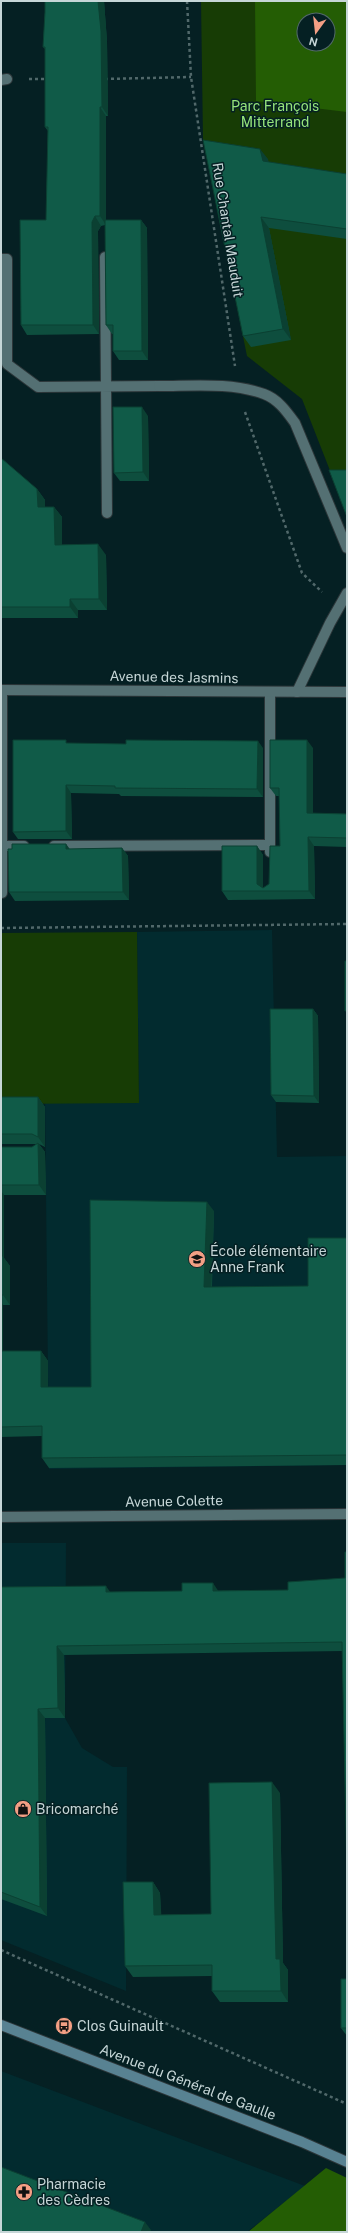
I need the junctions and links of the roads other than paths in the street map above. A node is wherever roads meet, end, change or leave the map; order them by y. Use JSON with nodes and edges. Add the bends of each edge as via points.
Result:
{"nodes":[{"id":1,"x":105,"y":247,"type":"edge"},
{"id":2,"x":1,"y":259,"type":"edge"},
{"id":3,"x":4,"y":351,"type":"edge"},
{"id":4,"x":106,"y":386,"type":"junction"},
{"id":5,"x":107,"y":513,"type":"dead end"},
{"id":6,"x":347,"y":548,"type":"edge"},
{"id":7,"x":347,"y":594,"type":"edge"},
{"id":8,"x":1,"y":690,"type":"edge"},
{"id":9,"x":270,"y":692,"type":"junction"},
{"id":10,"x":298,"y":692,"type":"junction"},
{"id":11,"x":347,"y":692,"type":"edge"},
{"id":12,"x":270,"y":845,"type":"junction"},
{"id":13,"x":2,"y":846,"type":"junction"},
{"id":14,"x":270,"y":860,"type":"edge"},
{"id":15,"x":2,"y":893,"type":"dead end"},
{"id":16,"x":347,"y":1514,"type":"edge"},
{"id":17,"x":1,"y":1517,"type":"edge"},
{"id":18,"x":2,"y":2025,"type":"edge"},
{"id":19,"x":344,"y":2161,"type":"edge"}],
"edges":[{"from":1,"to":4,"type":"street"},
{"from":2,"to":3,"type":"street","via":[[7,259]]},
{"from":3,"to":4,"type":"street","via":[[7,364],[38,387]]},
{"from":4,"to":5,"type":"street"},
{"from":4,"to":6,"type":"street","via":[[239,388],[265,394],[286,409],[295,424]]},
{"from":7,"to":10,"type":"street"},
{"from":8,"to":9,"type":"street","name":"Avenue des Jasmins"},
{"from":8,"to":13,"type":"street"},
{"from":9,"to":10,"type":"street","name":"Avenue des Jasmins"},
{"from":9,"to":12,"type":"street"},
{"from":10,"to":11,"type":"street","name":"Avenue des Jasmins"},
{"from":12,"to":13,"type":"street"},
{"from":12,"to":14,"type":"street"},
{"from":13,"to":15,"type":"street"},
{"from":16,"to":17,"type":"street","name":"Avenue Colette"},
{"from":18,"to":19,"type":"main road","name":"Avenue du Général de Gaulle","via":[[302,2142]]}]}
